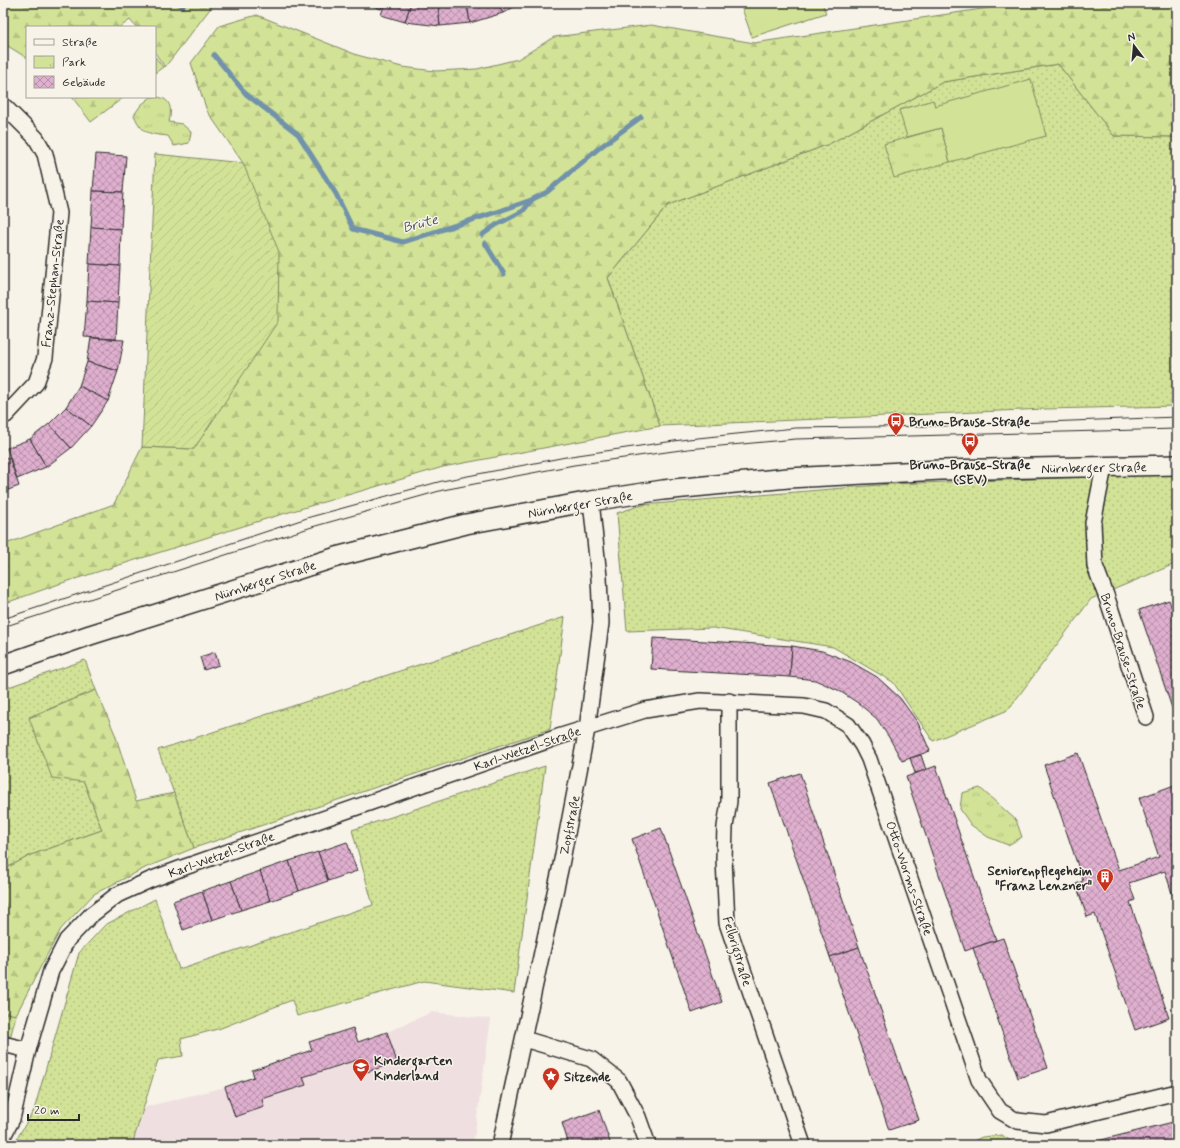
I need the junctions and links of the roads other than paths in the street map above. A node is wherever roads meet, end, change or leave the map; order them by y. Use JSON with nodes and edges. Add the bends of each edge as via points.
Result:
{"nodes":[{"id":1,"x":3,"y":104,"type":"edge"},
{"id":2,"x":3,"y":416,"type":"edge"},
{"id":3,"x":1177,"y":465,"type":"edge"},
{"id":4,"x":1104,"y":467,"type":"junction"},
{"id":5,"x":591,"y":501,"type":"junction"},
{"id":6,"x":3,"y":665,"type":"edge"},
{"id":7,"x":729,"y":701,"type":"junction"},
{"id":8,"x":1146,"y":717,"type":"dead end"},
{"id":9,"x":587,"y":729,"type":"junction"},
{"id":10,"x":524,"y":1039,"type":"junction"},
{"id":11,"x":3,"y":1044,"type":"edge"},
{"id":12,"x":28,"y":1050,"type":"junction"},
{"id":13,"x":1177,"y":1092,"type":"edge"},
{"id":14,"x":3,"y":1136,"type":"edge"},
{"id":15,"x":500,"y":1145,"type":"edge"},
{"id":16,"x":648,"y":1145,"type":"edge"},
{"id":17,"x":803,"y":1145,"type":"edge"}],
"edges":[{"from":1,"to":2,"type":"street","name":"Franz-Stephan-Straße","via":[[36,138],[45,154],[59,213],[45,358],[36,383]]},
{"from":3,"to":4,"type":"street","name":"Nürnberger Straße"},
{"from":4,"to":5,"type":"street","name":"Nürnberger Straße","via":[[941,470],[788,478],[663,490]]},
{"from":4,"to":8,"type":"street","name":"Bruno-Brause-Straße","via":[[1093,523],[1095,566]]},
{"from":5,"to":6,"type":"street","name":"Nürnberger Straße","via":[[466,524],[340,556]]},
{"from":5,"to":9,"type":"street","name":"Zopfstraße","via":[[601,623]]},
{"from":7,"to":9,"type":"street","name":"Otto-Worms-Straße","via":[[700,701],[645,710]]},
{"from":7,"to":13,"type":"street","name":"Otto-Worms-Straße","via":[[804,706],[826,711],[848,725],[862,745],[876,779],[979,1080],[1000,1111],[1018,1121],[1046,1124]]},
{"from":7,"to":17,"type":"street","name":"Felbrigstraße","via":[[729,801],[724,859],[727,923]]},
{"from":9,"to":10,"type":"street","name":"Zopfstraße"},
{"from":9,"to":12,"type":"street","name":"Karl-Wetzel-Straße","via":[[182,868],[117,895],[91,915],[67,940],[51,971]]},
{"from":10,"to":15,"type":"street","name":"Zopfstraße"},
{"from":10,"to":16,"type":"street","via":[[591,1059],[618,1081],[638,1117]]},
{"from":11,"to":12,"type":"street"},
{"from":12,"to":14,"type":"street","name":"Karl-Wetzel-Straße","via":[[12,1119]]}]}
